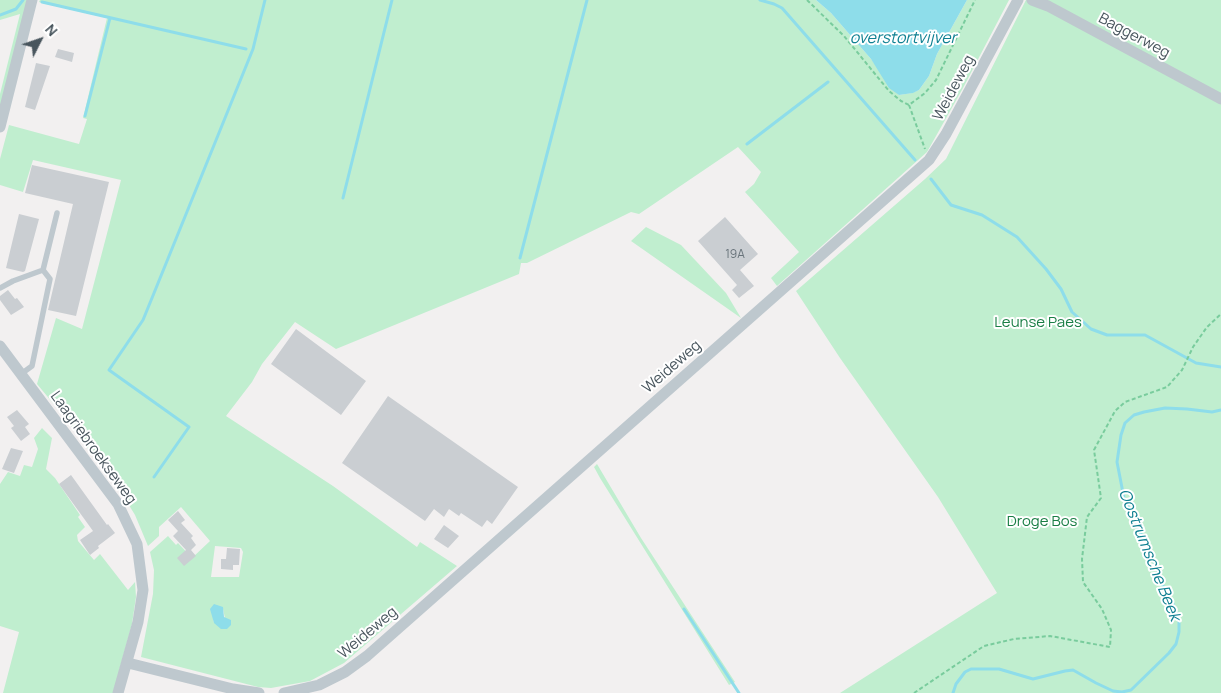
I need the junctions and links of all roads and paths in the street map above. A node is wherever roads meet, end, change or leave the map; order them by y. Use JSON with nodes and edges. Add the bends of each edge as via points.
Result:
{"nodes":[{"id":1,"x":32,"y":0,"type":"edge"},
{"id":2,"x":807,"y":0,"type":"edge"},
{"id":3,"x":975,"y":0,"type":"edge"},
{"id":4,"x":1018,"y":0,"type":"edge"},
{"id":5,"x":1032,"y":0,"type":"edge"},
{"id":6,"x":1221,"y":99,"type":"edge"},
{"id":7,"x":908,"y":105,"type":"junction"},
{"id":8,"x":0,"y":127,"type":"edge"},
{"id":9,"x":929,"y":160,"type":"junction"},
{"id":10,"x":58,"y":213,"type":"dead end"},
{"id":11,"x":43,"y":270,"type":"junction"},
{"id":12,"x":0,"y":288,"type":"edge"},
{"id":13,"x":1221,"y":314,"type":"edge"},
{"id":14,"x":0,"y":346,"type":"edge"},
{"id":15,"x":21,"y":375,"type":"junction"},
{"id":16,"x":128,"y":663,"type":"junction"},
{"id":17,"x":118,"y":693,"type":"edge"},
{"id":18,"x":259,"y":693,"type":"edge"},
{"id":19,"x":284,"y":693,"type":"edge"},
{"id":20,"x":914,"y":693,"type":"edge"}],
"edges":[{"from":1,"to":8,"type":"street"},
{"from":2,"to":7,"type":"path","via":[[844,36],[889,91]]},
{"from":3,"to":7,"type":"path","via":[[936,80]]},
{"from":4,"to":9,"type":"street","name":"Weideweg"},
{"from":5,"to":6,"type":"street","name":"Baggerweg"},
{"from":7,"to":9,"type":"path"},
{"from":9,"to":19,"type":"street","name":"Weideweg","via":[[367,656],[319,685]]},
{"from":10,"to":11,"type":"lane"},
{"from":11,"to":12,"type":"lane"},
{"from":11,"to":15,"type":"lane","via":[[50,279],[32,366]]},
{"from":13,"to":20,"type":"path","via":[[1207,327],[1182,370],[1167,387],[1125,402],[1115,411],[1094,450],[1101,498],[1087,517],[1083,582],[1102,609],[1111,630],[1110,647],[1050,636],[984,646]]},
{"from":14,"to":15,"type":"street","name":"Laagriebroekseweg"},
{"from":15,"to":16,"type":"street","name":"Laagriebroekseweg","via":[[118,504],[137,544],[143,590]]},
{"from":16,"to":17,"type":"street","name":"Laagriebroekseweg"},
{"from":16,"to":18,"type":"street"}]}
